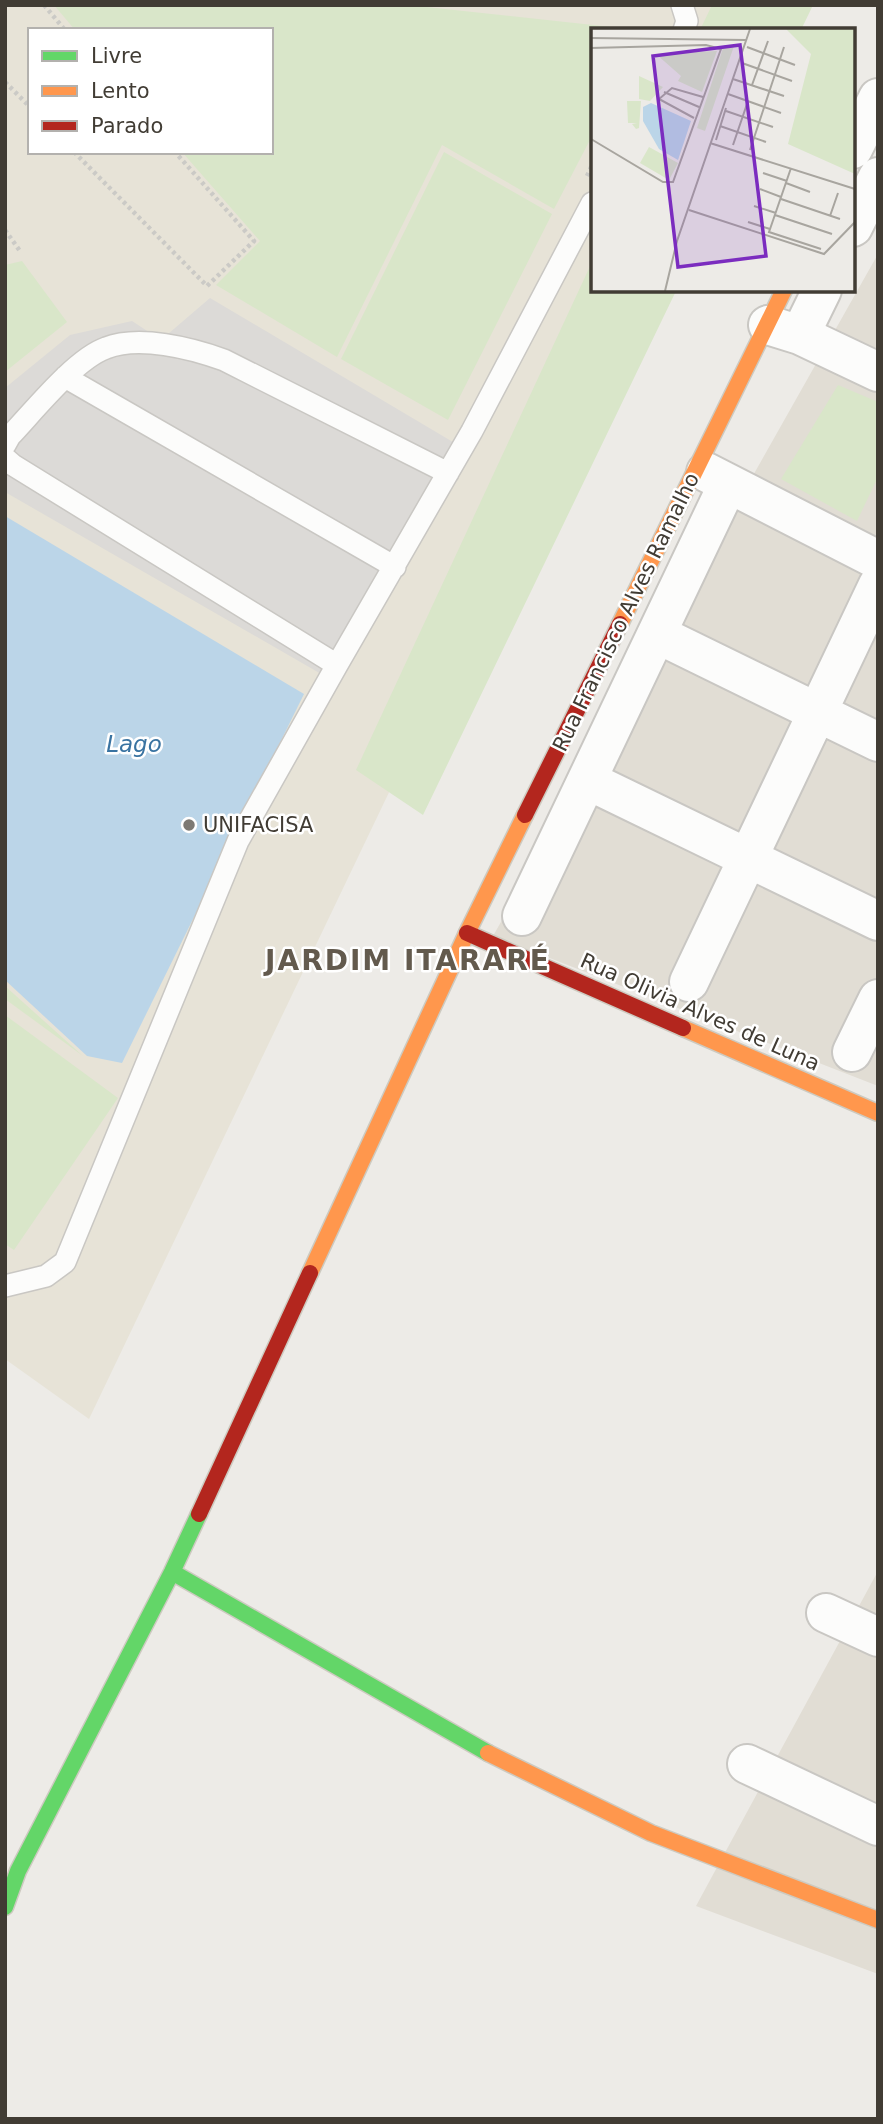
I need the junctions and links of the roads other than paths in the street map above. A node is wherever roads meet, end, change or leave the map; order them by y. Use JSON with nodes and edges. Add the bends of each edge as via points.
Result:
{"nodes":[{"id":1,"x":682,"y":5,"type":"edge"},
{"id":2,"x":685,"y":28,"type":"edge"},
{"id":3,"x":878,"y":99,"type":"edge"},
{"id":4,"x":855,"y":145,"type":"edge"},
{"id":5,"x":878,"y":178,"type":"edge"},
{"id":6,"x":591,"y":207,"type":"edge"},
{"id":7,"x":855,"y":223,"type":"edge"},
{"id":8,"x":784,"y":292,"type":"edge"},
{"id":9,"x":820,"y":292,"type":"edge"},
{"id":10,"x":784,"y":330,"type":"junction"},
{"id":11,"x":878,"y":372,"type":"edge"},
{"id":12,"x":65,"y":377,"type":"junction"},
{"id":13,"x":5,"y":445,"type":"edge"},
{"id":14,"x":5,"y":458,"type":"edge"},
{"id":15,"x":448,"y":472,"type":"junction"},
{"id":16,"x":713,"y":476,"type":"junction"},
{"id":17,"x":878,"y":560,"type":"edge"},
{"id":18,"x":394,"y":567,"type":"junction"},
{"id":19,"x":878,"y":585,"type":"edge"},
{"id":20,"x":657,"y":634,"type":"junction"},
{"id":21,"x":337,"y":665,"type":"junction"},
{"id":22,"x":817,"y":713,"type":"junction"},
{"id":23,"x":878,"y":742,"type":"edge"},
{"id":24,"x":587,"y":780,"type":"junction"},
{"id":25,"x":747,"y":858,"type":"junction"},
{"id":26,"x":522,"y":916,"type":"dead end"},
{"id":27,"x":878,"y":921,"type":"edge"},
{"id":28,"x":467,"y":933,"type":"junction"},
{"id":29,"x":689,"y":982,"type":"dead end"},
{"id":30,"x":878,"y":999,"type":"edge"},
{"id":31,"x":852,"y":1052,"type":"dead end"},
{"id":32,"x":878,"y":1113,"type":"edge"},
{"id":33,"x":5,"y":1286,"type":"edge"},
{"id":34,"x":172,"y":1572,"type":"junction"},
{"id":35,"x":826,"y":1613,"type":"dead end"},
{"id":36,"x":878,"y":1637,"type":"edge"},
{"id":37,"x":747,"y":1764,"type":"dead end"},
{"id":38,"x":878,"y":1826,"type":"edge"},
{"id":39,"x":5,"y":1907,"type":"edge"},
{"id":40,"x":878,"y":1920,"type":"edge"}],
"edges":[{"from":1,"to":2,"type":"lane"},
{"from":3,"to":4,"type":"street"},
{"from":5,"to":7,"type":"street"},
{"from":6,"to":15,"type":"lane"},
{"from":8,"to":10,"type":"street","name":"Rua Francisco Alves Ramalho"},
{"from":9,"to":10,"type":"street"},
{"from":10,"to":11,"type":"street"},
{"from":10,"to":16,"type":"street","name":"Rua Francisco Alves Ramalho"},
{"from":12,"to":13,"type":"lane"},
{"from":12,"to":15,"type":"lane","via":[[96,353],[115,346],[152,344],[201,351]]},
{"from":12,"to":18,"type":"lane"},
{"from":14,"to":21,"type":"lane"},
{"from":15,"to":18,"type":"lane"},
{"from":16,"to":17,"type":"street"},
{"from":16,"to":20,"type":"street"},
{"from":16,"to":28,"type":"street","name":"Rua Francisco Alves Ramalho"},
{"from":18,"to":21,"type":"lane"},
{"from":19,"to":22,"type":"street"},
{"from":20,"to":22,"type":"street"},
{"from":20,"to":24,"type":"street"},
{"from":21,"to":33,"type":"lane","via":[[239,841],[65,1262],[46,1276]]},
{"from":22,"to":23,"type":"street"},
{"from":22,"to":25,"type":"street"},
{"from":24,"to":25,"type":"street"},
{"from":24,"to":26,"type":"street"},
{"from":25,"to":27,"type":"street"},
{"from":25,"to":29,"type":"street"},
{"from":28,"to":32,"type":"street","name":"Rua Olivia Alves de Luna"},
{"from":28,"to":34,"type":"street","name":"Rua Francisco Alves Ramalho"},
{"from":30,"to":31,"type":"street"},
{"from":34,"to":39,"type":"street","name":"Rua Francisco Alves Ramalho","via":[[18,1871]]},
{"from":34,"to":40,"type":"street","via":[[504,1760],[651,1833]]},
{"from":35,"to":36,"type":"street"},
{"from":37,"to":38,"type":"street"}]}
